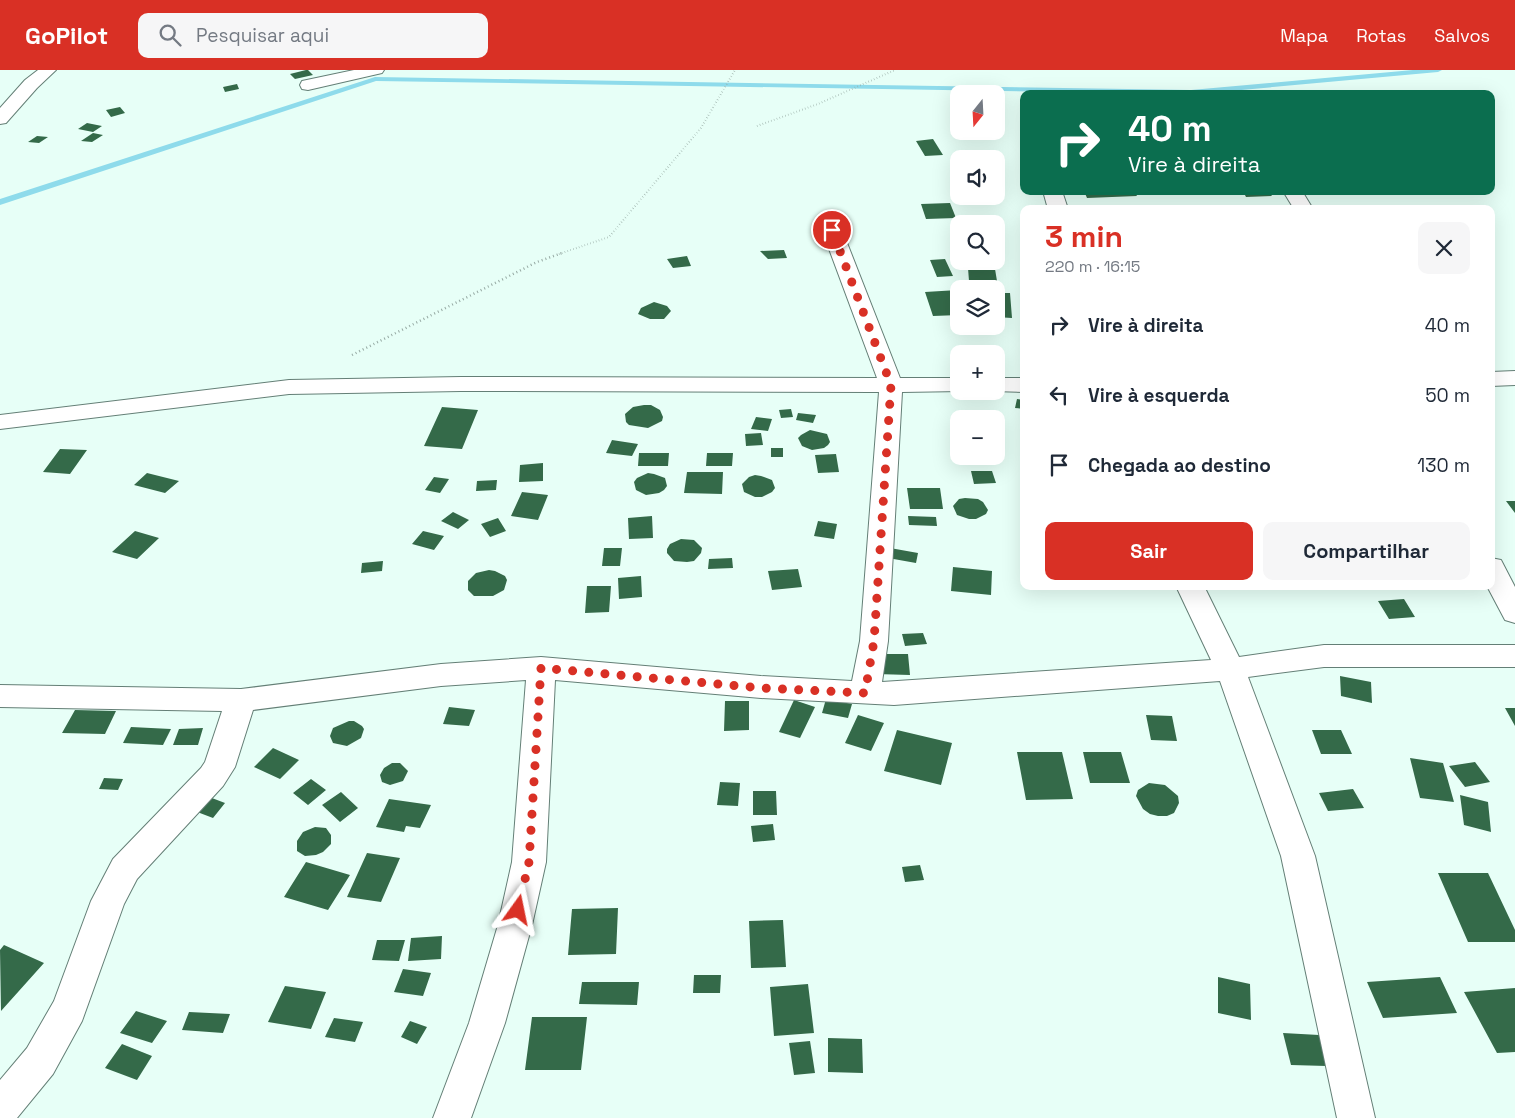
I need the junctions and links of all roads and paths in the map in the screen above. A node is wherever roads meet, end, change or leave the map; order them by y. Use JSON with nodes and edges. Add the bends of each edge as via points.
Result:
{"nodes":[{"id":1,"x":48,"y":70,"type":"edge"},
{"id":2,"x":376,"y":70,"type":"edge"},
{"id":3,"x":734,"y":70,"type":"edge"},
{"id":4,"x":895,"y":70,"type":"edge"},
{"id":5,"x":308,"y":85,"type":"dead end"},
{"id":6,"x":0,"y":119,"type":"edge"},
{"id":7,"x":757,"y":126,"type":"dead end"},
{"id":8,"x":832,"y":230,"type":"dead end"},
{"id":9,"x":351,"y":356,"type":"dead end"},
{"id":10,"x":1515,"y":378,"type":"edge"},
{"id":11,"x":1495,"y":379,"type":"edge"},
{"id":12,"x":891,"y":385,"type":"junction"},
{"id":13,"x":950,"y":385,"type":"edge"},
{"id":14,"x":1005,"y":385,"type":"edge"},
{"id":15,"x":1020,"y":385,"type":"edge"},
{"id":16,"x":0,"y":422,"type":"edge"},
{"id":17,"x":1495,"y":575,"type":"edge"},
{"id":18,"x":1192,"y":590,"type":"edge"},
{"id":19,"x":1515,"y":613,"type":"edge"},
{"id":20,"x":1515,"y":656,"type":"edge"},
{"id":21,"x":541,"y":668,"type":"junction"},
{"id":22,"x":1230,"y":670,"type":"junction"},
{"id":23,"x":865,"y":693,"type":"junction"},
{"id":24,"x":0,"y":696,"type":"edge"},
{"id":25,"x":241,"y":700,"type":"junction"},
{"id":26,"x":0,"y":1109,"type":"edge"},
{"id":27,"x":452,"y":1118,"type":"edge"},
{"id":28,"x":1356,"y":1118,"type":"edge"}],
"edges":[{"from":1,"to":6,"type":"street"},
{"from":2,"to":5,"type":"street"},
{"from":3,"to":9,"type":"path","via":[[701,128],[609,237],[537,262]]},
{"from":4,"to":7,"type":"path","via":[[818,104]]},
{"from":8,"to":12,"type":"street"},
{"from":10,"to":11,"type":"street"},
{"from":12,"to":13,"type":"street"},
{"from":12,"to":16,"type":"street","via":[[288,387]]},
{"from":12,"to":23,"type":"street","via":[[874,641]]},
{"from":14,"to":15,"type":"street"},
{"from":17,"to":19,"type":"street"},
{"from":18,"to":22,"type":"street"},
{"from":20,"to":22,"type":"street","via":[[1324,656]]},
{"from":21,"to":23,"type":"street","via":[[762,688]]},
{"from":21,"to":25,"type":"street","via":[[441,675]]},
{"from":21,"to":27,"type":"street","via":[[529,862],[487,1023]]},
{"from":22,"to":23,"type":"street","via":[[894,694]]},
{"from":22,"to":28,"type":"street","via":[[1298,856]]},
{"from":24,"to":25,"type":"street"},
{"from":25,"to":26,"type":"street","via":[[219,767],[125,869],[108,901],[69,1009],[40,1062]]}]}
